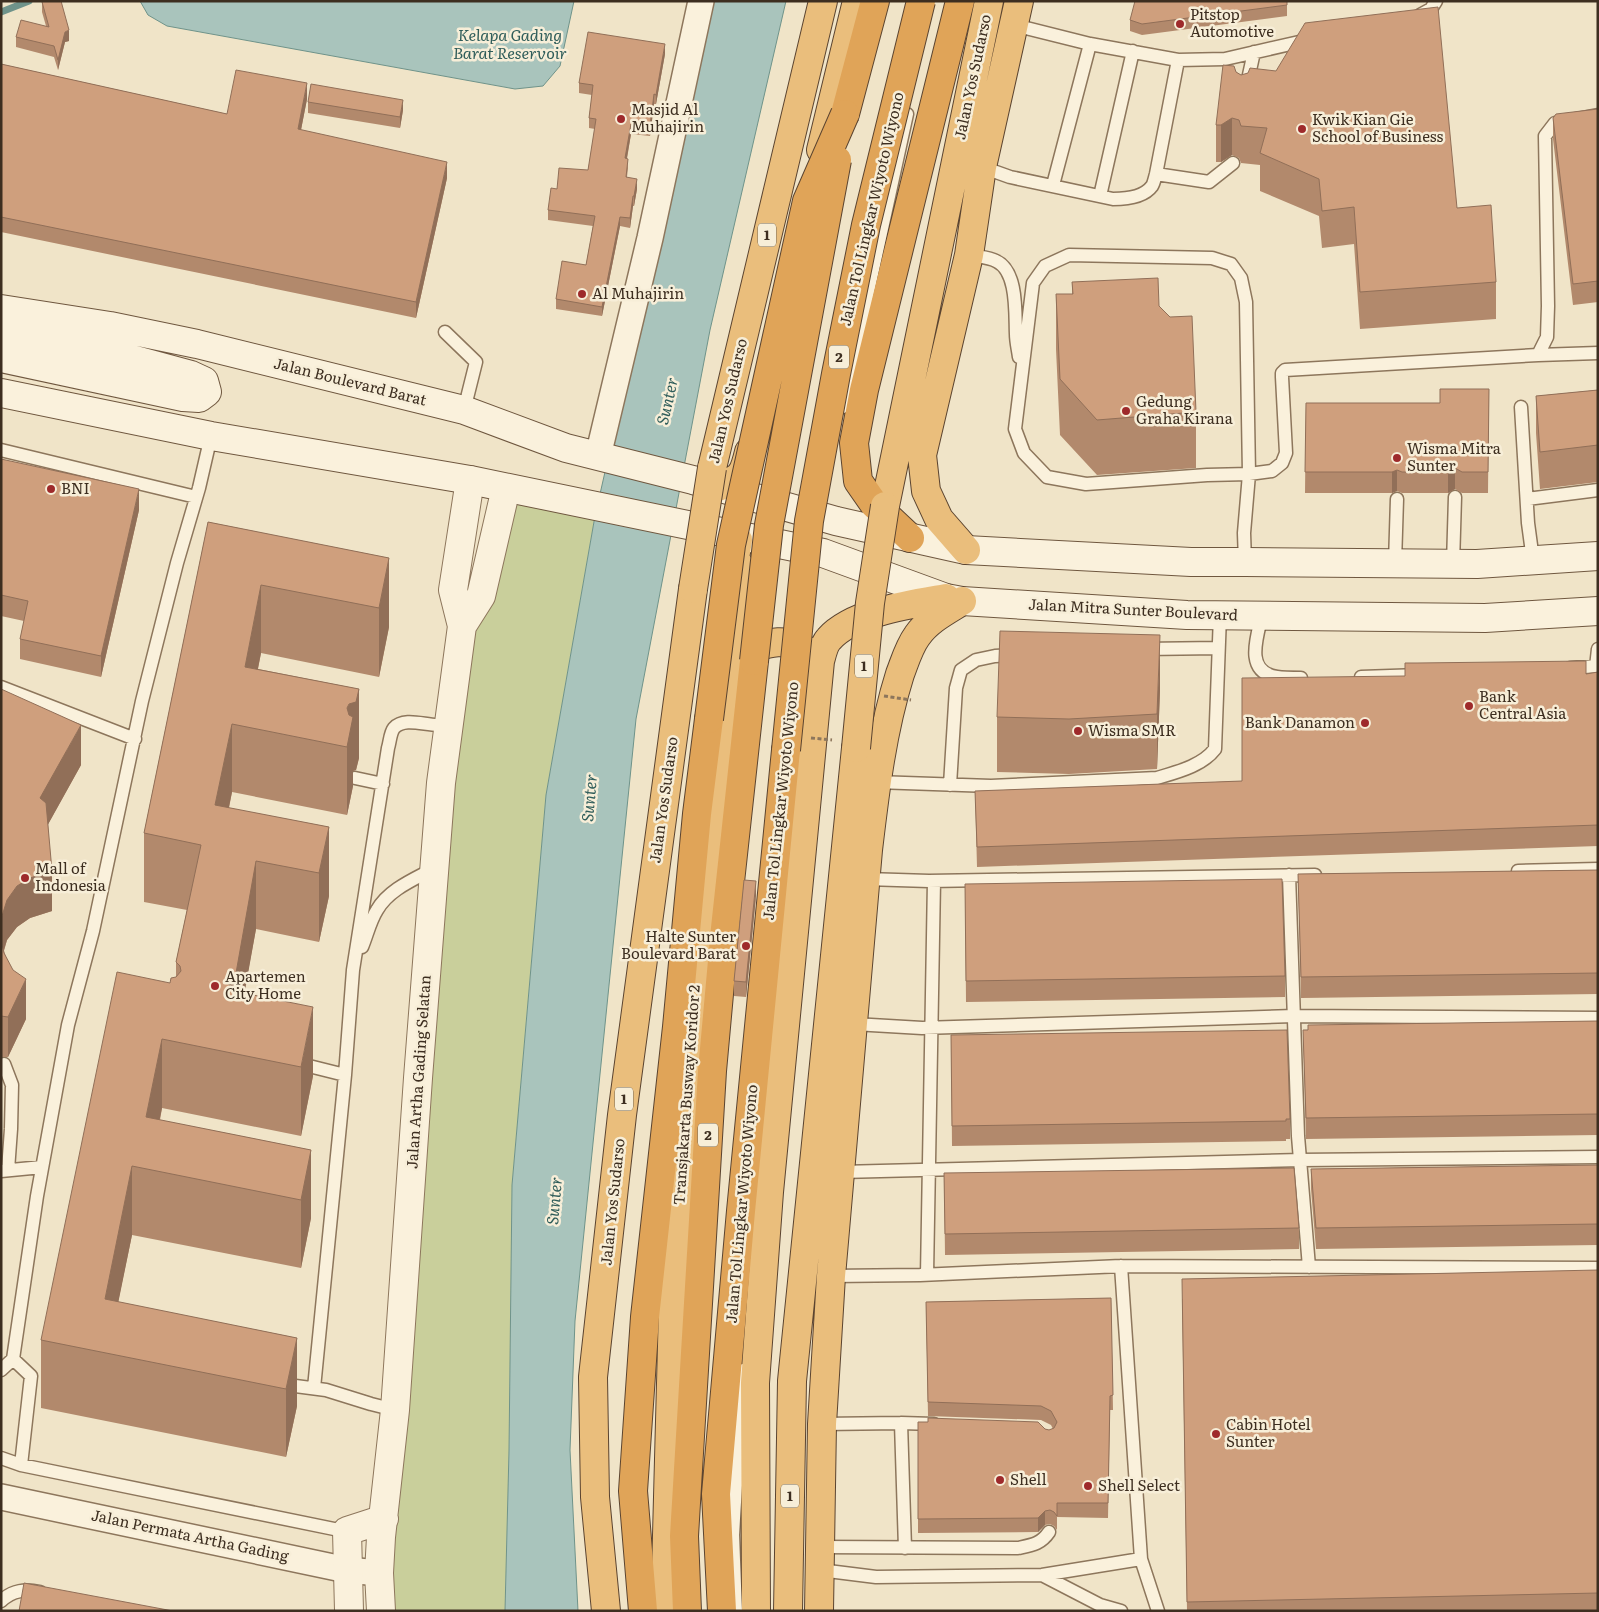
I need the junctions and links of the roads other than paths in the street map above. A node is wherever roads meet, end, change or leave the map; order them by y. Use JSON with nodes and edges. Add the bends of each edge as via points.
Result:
{"nodes":[{"id":1,"x":701,"y":1,"type":"edge"},
{"id":2,"x":822,"y":1,"type":"edge"},
{"id":3,"x":857,"y":1,"type":"edge"},
{"id":4,"x":875,"y":1,"type":"edge"},
{"id":5,"x":921,"y":1,"type":"edge"},
{"id":6,"x":931,"y":1,"type":"edge"},
{"id":7,"x":960,"y":1,"type":"edge"},
{"id":8,"x":989,"y":1,"type":"edge"},
{"id":9,"x":1436,"y":1,"type":"edge"},
{"id":10,"x":1016,"y":13,"type":"edge"},
{"id":11,"x":1409,"y":18,"type":"edge"},
{"id":12,"x":1318,"y":38,"type":"edge"},
{"id":13,"x":1090,"y":44,"type":"junction"},
{"id":14,"x":1133,"y":51,"type":"junction"},
{"id":15,"x":1254,"y":52,"type":"junction"},
{"id":16,"x":1178,"y":60,"type":"junction"},
{"id":17,"x":914,"y":84,"type":"dead end"},
{"id":18,"x":1244,"y":96,"type":"edge"},
{"id":19,"x":909,"y":103,"type":"dead end"},
{"id":20,"x":845,"y":114,"type":"junction"},
{"id":21,"x":1598,"y":115,"type":"edge"},
{"id":22,"x":1232,"y":163,"type":"dead end"},
{"id":23,"x":982,"y":167,"type":"junction"},
{"id":24,"x":1156,"y":174,"type":"junction"},
{"id":25,"x":1053,"y":186,"type":"junction"},
{"id":26,"x":1100,"y":196,"type":"junction"},
{"id":27,"x":969,"y":255,"type":"junction"},
{"id":28,"x":1,"y":309,"type":"edge"},
{"id":29,"x":1,"y":332,"type":"edge"},
{"id":30,"x":445,"y":332,"type":"dead end"},
{"id":31,"x":1598,"y":352,"type":"edge"},
{"id":32,"x":1538,"y":355,"type":"junction"},
{"id":33,"x":1,"y":358,"type":"edge"},
{"id":34,"x":1022,"y":372,"type":"junction"},
{"id":35,"x":1,"y":392,"type":"edge"},
{"id":36,"x":1521,"y":407,"type":"dead end"},
{"id":37,"x":464,"y":410,"type":"junction"},
{"id":38,"x":211,"y":436,"type":"junction"},
{"id":39,"x":1,"y":450,"type":"edge"},
{"id":40,"x":600,"y":456,"type":"junction"},
{"id":41,"x":1248,"y":474,"type":"junction"},
{"id":42,"x":470,"y":480,"type":"junction"},
{"id":43,"x":705,"y":484,"type":"junction"},
{"id":44,"x":506,"y":488,"type":"junction"},
{"id":45,"x":1598,"y":490,"type":"edge"},
{"id":46,"x":196,"y":497,"type":"junction"},
{"id":47,"x":1455,"y":497,"type":"dead end"},
{"id":48,"x":1397,"y":499,"type":"dead end"},
{"id":49,"x":1527,"y":499,"type":"junction"},
{"id":50,"x":829,"y":508,"type":"junction"},
{"id":51,"x":739,"y":535,"type":"junction"},
{"id":52,"x":910,"y":538,"type":"junction"},
{"id":53,"x":966,"y":550,"type":"junction"},
{"id":54,"x":1598,"y":556,"type":"edge"},
{"id":55,"x":1533,"y":560,"type":"junction"},
{"id":56,"x":1246,"y":562,"type":"junction"},
{"id":57,"x":1395,"y":563,"type":"junction"},
{"id":58,"x":1453,"y":564,"type":"junction"},
{"id":59,"x":954,"y":599,"type":"junction"},
{"id":60,"x":1598,"y":611,"type":"edge"},
{"id":61,"x":1220,"y":615,"type":"junction"},
{"id":62,"x":1262,"y":615,"type":"junction"},
{"id":63,"x":462,"y":626,"type":"junction"},
{"id":64,"x":1218,"y":648,"type":"junction"},
{"id":65,"x":1598,"y":649,"type":"edge"},
{"id":66,"x":1131,"y":650,"type":"edge"},
{"id":67,"x":1024,"y":654,"type":"edge"},
{"id":68,"x":739,"y":658,"type":"junction"},
{"id":69,"x":1597,"y":667,"type":"edge"},
{"id":70,"x":1556,"y":668,"type":"edge"},
{"id":71,"x":813,"y":669,"type":"junction"},
{"id":72,"x":1436,"y":674,"type":"edge"},
{"id":73,"x":1312,"y":678,"type":"edge"},
{"id":74,"x":1347,"y":678,"type":"edge"},
{"id":75,"x":1,"y":687,"type":"edge"},
{"id":76,"x":804,"y":693,"type":"dead end"},
{"id":77,"x":802,"y":710,"type":"dead end"},
{"id":78,"x":449,"y":724,"type":"junction"},
{"id":79,"x":135,"y":739,"type":"junction"},
{"id":80,"x":355,"y":778,"type":"dead end"},
{"id":81,"x":876,"y":782,"type":"junction"},
{"id":82,"x":383,"y":784,"type":"junction"},
{"id":83,"x":950,"y":785,"type":"junction"},
{"id":84,"x":794,"y":792,"type":"dead end"},
{"id":85,"x":434,"y":868,"type":"junction"},
{"id":86,"x":1598,"y":869,"type":"edge"},
{"id":87,"x":1508,"y":871,"type":"edge"},
{"id":88,"x":1289,"y":875,"type":"junction"},
{"id":89,"x":1328,"y":875,"type":"edge"},
{"id":90,"x":866,"y":879,"type":"junction"},
{"id":91,"x":934,"y":881,"type":"junction"},
{"id":92,"x":783,"y":915,"type":"dead end"},
{"id":93,"x":353,"y":970,"type":"junction"},
{"id":94,"x":1294,"y":1016,"type":"junction"},
{"id":95,"x":1598,"y":1018,"type":"edge"},
{"id":96,"x":854,"y":1024,"type":"junction"},
{"id":97,"x":926,"y":1028,"type":"junction"},
{"id":98,"x":281,"y":1060,"type":"edge"},
{"id":99,"x":4,"y":1064,"type":"dead end"},
{"id":100,"x":346,"y":1075,"type":"junction"},
{"id":101,"x":1598,"y":1157,"type":"edge"},
{"id":102,"x":1301,"y":1160,"type":"junction"},
{"id":103,"x":42,"y":1167,"type":"junction"},
{"id":104,"x":929,"y":1170,"type":"junction"},
{"id":105,"x":4,"y":1171,"type":"edge"},
{"id":106,"x":841,"y":1172,"type":"junction"},
{"id":107,"x":769,"y":1192,"type":"junction"},
{"id":108,"x":1121,"y":1266,"type":"junction"},
{"id":109,"x":1309,"y":1267,"type":"junction"},
{"id":110,"x":1598,"y":1268,"type":"edge"},
{"id":111,"x":927,"y":1275,"type":"junction"},
{"id":112,"x":832,"y":1276,"type":"junction"},
{"id":113,"x":747,"y":1320,"type":"dead end"},
{"id":114,"x":13,"y":1359,"type":"junction"},
{"id":115,"x":744,"y":1360,"type":"dead end"},
{"id":116,"x":1,"y":1370,"type":"edge"},
{"id":117,"x":263,"y":1382,"type":"edge"},
{"id":118,"x":314,"y":1388,"type":"junction"},
{"id":119,"x":396,"y":1410,"type":"junction"},
{"id":120,"x":901,"y":1423,"type":"junction"},
{"id":121,"x":822,"y":1424,"type":"junction"},
{"id":122,"x":948,"y":1425,"type":"edge"},
{"id":123,"x":1,"y":1450,"type":"edge"},
{"id":124,"x":1,"y":1458,"type":"edge"},
{"id":125,"x":21,"y":1465,"type":"junction"},
{"id":126,"x":1,"y":1497,"type":"edge"},
{"id":127,"x":382,"y":1528,"type":"junction"},
{"id":128,"x":347,"y":1531,"type":"junction"},
{"id":129,"x":1049,"y":1532,"type":"dead end"},
{"id":130,"x":905,"y":1548,"type":"junction"},
{"id":131,"x":820,"y":1558,"type":"junction"},
{"id":132,"x":1142,"y":1559,"type":"junction"},
{"id":133,"x":347,"y":1570,"type":"junction"},
{"id":134,"x":379,"y":1573,"type":"junction"},
{"id":135,"x":1042,"y":1575,"type":"junction"},
{"id":136,"x":53,"y":1595,"type":"edge"},
{"id":137,"x":1,"y":1601,"type":"edge"},
{"id":138,"x":349,"y":1611,"type":"edge"},
{"id":139,"x":381,"y":1611,"type":"edge"},
{"id":140,"x":606,"y":1611,"type":"edge"},
{"id":141,"x":642,"y":1611,"type":"edge"},
{"id":142,"x":665,"y":1611,"type":"edge"},
{"id":143,"x":673,"y":1611,"type":"edge"},
{"id":144,"x":687,"y":1611,"type":"edge"},
{"id":145,"x":722,"y":1611,"type":"edge"},
{"id":146,"x":736,"y":1611,"type":"edge"},
{"id":147,"x":740,"y":1611,"type":"edge"},
{"id":148,"x":756,"y":1611,"type":"edge"},
{"id":149,"x":788,"y":1611,"type":"edge"},
{"id":150,"x":819,"y":1611,"type":"edge"},
{"id":151,"x":1121,"y":1611,"type":"edge"},
{"id":152,"x":1158,"y":1611,"type":"edge"}],
"edges":[{"from":1,"to":40,"type":"street"},
{"from":2,"to":140,"type":"highway","name":"Jalan Yos Sudarso","number":"1","bridge":true,"via":[[712,468],[690,608],[622,1115],[593,1377],[594,1497]]},
{"from":3,"to":43,"type":"highway","via":[[745,468],[736,480]]},
{"from":4,"to":20,"type":"highway","number":"2"},
{"from":5,"to":145,"type":"highway","name":"Jalan Tol Lingkar Wiyoto Wiyono","number":"2","bridge":true,"via":[[866,225],[809,521],[740,1211],[717,1484]]},
{"from":6,"to":17,"type":"lane"},
{"from":7,"to":52,"type":"highway","via":[[864,390],[854,443],[858,481],[874,504]]},
{"from":8,"to":149,"type":"highway","name":"Jalan Yos Sudarso","number":"1","bridge":true,"via":[[887,497],[870,603],[792,1381]]},
{"from":9,"to":11,"type":"lane","via":[[1431,9]]},
{"from":10,"to":13,"type":"lane"},
{"from":10,"to":23,"type":"highway"},
{"from":12,"to":15,"type":"lane"},
{"from":13,"to":14,"type":"lane"},
{"from":13,"to":25,"type":"lane"},
{"from":14,"to":16,"type":"lane"},
{"from":14,"to":26,"type":"lane"},
{"from":15,"to":16,"type":"lane","via":[[1225,59]]},
{"from":15,"to":18,"type":"lane"},
{"from":16,"to":24,"type":"lane"},
{"from":19,"to":50,"type":"lane","via":[[839,427]]},
{"from":20,"to":141,"type":"highway","bridge":true,"via":[[807,201],[731,545],[697,814],[645,1317],[633,1492]]},
{"from":20,"to":144,"type":"highway","number":"2","bridge":true,"via":[[769,525],[725,928],[712,1071],[684,1536]]},
{"from":21,"to":32,"type":"lane","via":[[1556,123],[1546,136],[1547,337]]},
{"from":22,"to":24,"type":"lane","via":[[1209,182]]},
{"from":23,"to":25,"type":"lane"},
{"from":23,"to":27,"type":"highway"},
{"from":24,"to":26,"type":"lane","via":[[1152,186],[1128,199]]},
{"from":25,"to":26,"type":"lane"},
{"from":27,"to":34,"type":"lane","via":[[996,261],[1011,279]]},
{"from":27,"to":53,"type":"highway","via":[[922,455],[926,490],[938,519]]},
{"from":28,"to":37,"type":"main road","name":"Jalan Boulevard Barat","via":[[197,344]]},
{"from":29,"to":33,"type":"main road","via":[[102,351],[191,375],[204,381],[207,392],[199,398],[183,397]]},
{"from":30,"to":37,"type":"lane","via":[[476,362]]},
{"from":31,"to":32,"type":"lane"},
{"from":32,"to":41,"type":"lane","via":[[1285,370],[1282,377],[1286,453],[1282,463],[1272,471]]},
{"from":34,"to":41,"type":"lane","via":[[1015,429],[1024,453],[1047,477],[1086,484],[1207,474]]},
{"from":34,"to":41,"type":"lane","via":[[1033,283],[1045,266],[1069,255],[1212,258],[1231,264],[1241,278],[1246,302]]},
{"from":35,"to":38,"type":"main road"},
{"from":36,"to":49,"type":"lane"},
{"from":37,"to":40,"type":"main road","name":"Jalan Boulevard Barat","via":[[566,448]]},
{"from":38,"to":42,"type":"main road"},
{"from":38,"to":46,"type":"lane"},
{"from":39,"to":46,"type":"lane"},
{"from":40,"to":43,"type":"main road","name":"Jalan Boulevard Barat"},
{"from":41,"to":56,"type":"lane","via":[[1244,533]]},
{"from":42,"to":44,"type":"main road"},
{"from":42,"to":63,"type":"main road","name":"Jalan Artha Gading Selatan","via":[[453,590]]},
{"from":43,"to":50,"type":"main road"},
{"from":44,"to":51,"type":"main road","name":"Jalan Mitra Sunter Boulevard"},
{"from":44,"to":63,"type":"main road","name":"Jalan Artha Gading Selatan","via":[[481,596]]},
{"from":45,"to":49,"type":"lane"},
{"from":46,"to":79,"type":"lane"},
{"from":47,"to":58,"type":"lane"},
{"from":48,"to":57,"type":"lane"},
{"from":49,"to":55,"type":"lane"},
{"from":50,"to":52,"type":"main road"},
{"from":51,"to":59,"type":"main road","name":"Jalan Mitra Sunter Boulevard","via":[[824,553]]},
{"from":51,"to":68,"type":"highway","via":[[735,558],[742,580]]},
{"from":52,"to":53,"type":"main road"},
{"from":53,"to":56,"type":"main road"},
{"from":54,"to":55,"type":"main road"},
{"from":55,"to":58,"type":"main road"},
{"from":56,"to":57,"type":"main road"},
{"from":57,"to":58,"type":"main road"},
{"from":59,"to":61,"type":"main road","name":"Jalan Mitra Sunter Boulevard"},
{"from":59,"to":71,"type":"highway","via":[[900,606],[844,627],[828,640]]},
{"from":59,"to":81,"type":"highway","via":[[917,636],[906,655],[894,692]]},
{"from":60,"to":62,"type":"main road","name":"Jalan Mitra Sunter Boulevard","via":[[1485,618]]},
{"from":61,"to":62,"type":"main road","name":"Jalan Mitra Sunter Boulevard"},
{"from":61,"to":64,"type":"lane"},
{"from":62,"to":73,"type":"lane","via":[[1255,659],[1257,667],[1276,677]]},
{"from":63,"to":78,"type":"main road","name":"Jalan Artha Gading Selatan"},
{"from":64,"to":66,"type":"lane"},
{"from":64,"to":83,"type":"lane","via":[[1215,749],[1197,763],[1157,778]]},
{"from":65,"to":69,"type":"lane"},
{"from":67,"to":83,"type":"lane","via":[[976,660],[961,670],[956,688]]},
{"from":68,"to":71,"type":"highway","via":[[751,648],[765,643],[795,644],[809,651]]},
{"from":68,"to":142,"type":"highway","via":[[711,837],[675,1260]]},
{"from":69,"to":70,"type":"lane"},
{"from":71,"to":76,"type":"lane","name":"Transjakarta Busway Koridor 2"},
{"from":71,"to":107,"type":"highway"},
{"from":71,"to":143,"type":"lane","name":"Transjakarta Busway Koridor 2","via":[[807,670],[800,656],[784,649],[770,648],[756,654],[752,661],[716,936],[703,1088],[673,1529]]},
{"from":72,"to":74,"type":"lane"},
{"from":75,"to":79,"type":"lane"},
{"from":77,"to":84,"type":"lane"},
{"from":78,"to":82,"type":"lane","via":[[401,723],[395,728],[388,748]]},
{"from":78,"to":85,"type":"main road","name":"Jalan Artha Gading Selatan"},
{"from":79,"to":103,"type":"lane","via":[[93,931],[68,1026]]},
{"from":80,"to":82,"type":"lane"},
{"from":81,"to":83,"type":"lane"},
{"from":81,"to":90,"type":"highway"},
{"from":82,"to":93,"type":"lane"},
{"from":85,"to":93,"type":"lane","via":[[392,893],[377,909]]},
{"from":85,"to":119,"type":"main road","name":"Jalan Artha Gading Selatan"},
{"from":86,"to":87,"type":"lane"},
{"from":88,"to":89,"type":"lane"},
{"from":88,"to":91,"type":"lane"},
{"from":88,"to":94,"type":"lane"},
{"from":90,"to":91,"type":"lane"},
{"from":90,"to":96,"type":"highway"},
{"from":91,"to":97,"type":"lane"},
{"from":92,"to":113,"type":"lane"},
{"from":93,"to":100,"type":"lane"},
{"from":94,"to":95,"type":"lane"},
{"from":94,"to":97,"type":"lane"},
{"from":94,"to":102,"type":"lane"},
{"from":96,"to":97,"type":"lane"},
{"from":96,"to":106,"type":"highway"},
{"from":97,"to":104,"type":"lane"},
{"from":98,"to":100,"type":"lane"},
{"from":99,"to":105,"type":"lane","via":[[12,1085],[11,1129]]},
{"from":100,"to":118,"type":"lane"},
{"from":101,"to":102,"type":"lane"},
{"from":102,"to":104,"type":"lane"},
{"from":102,"to":109,"type":"lane"},
{"from":103,"to":105,"type":"lane"},
{"from":103,"to":114,"type":"lane"},
{"from":104,"to":106,"type":"lane"},
{"from":104,"to":111,"type":"lane"},
{"from":106,"to":112,"type":"highway"},
{"from":107,"to":147,"type":"highway","via":[[752,1353],[753,1448]]},
{"from":107,"to":148,"type":"highway","via":[[756,1383]]},
{"from":108,"to":109,"type":"lane"},
{"from":108,"to":111,"type":"lane"},
{"from":108,"to":132,"type":"lane"},
{"from":109,"to":110,"type":"lane"},
{"from":111,"to":112,"type":"lane"},
{"from":112,"to":121,"type":"highway"},
{"from":114,"to":116,"type":"lane"},
{"from":114,"to":125,"type":"lane","via":[[31,1376]]},
{"from":115,"to":146,"type":"lane","via":[[734,1535]]},
{"from":117,"to":118,"type":"lane"},
{"from":118,"to":119,"type":"lane"},
{"from":119,"to":127,"type":"main road","name":"Jalan Artha Gading Selatan"},
{"from":120,"to":121,"type":"lane"},
{"from":120,"to":122,"type":"lane"},
{"from":120,"to":130,"type":"lane"},
{"from":121,"to":131,"type":"highway"},
{"from":123,"to":125,"type":"lane"},
{"from":124,"to":125,"type":"lane"},
{"from":125,"to":128,"type":"lane"},
{"from":126,"to":133,"type":"street","name":"Jalan Permata Artha Gading"},
{"from":127,"to":128,"type":"main road"},
{"from":127,"to":134,"type":"main road","name":"Jalan Artha Gading Selatan"},
{"from":128,"to":133,"type":"main road"},
{"from":129,"to":130,"type":"lane","via":[[1037,1544],[1018,1548]]},
{"from":130,"to":131,"type":"lane"},
{"from":131,"to":135,"type":"lane","via":[[876,1577]]},
{"from":131,"to":150,"type":"highway"},
{"from":132,"to":135,"type":"lane"},
{"from":132,"to":152,"type":"lane"},
{"from":133,"to":134,"type":"street","name":"Jalan Permata Artha Gading"},
{"from":133,"to":138,"type":"main road"},
{"from":134,"to":139,"type":"main road","name":"Jalan Artha Gading Selatan"},
{"from":135,"to":151,"type":"lane","via":[[1100,1605]]},
{"from":136,"to":137,"type":"lane","via":[[25,1589],[13,1592]]}]}
